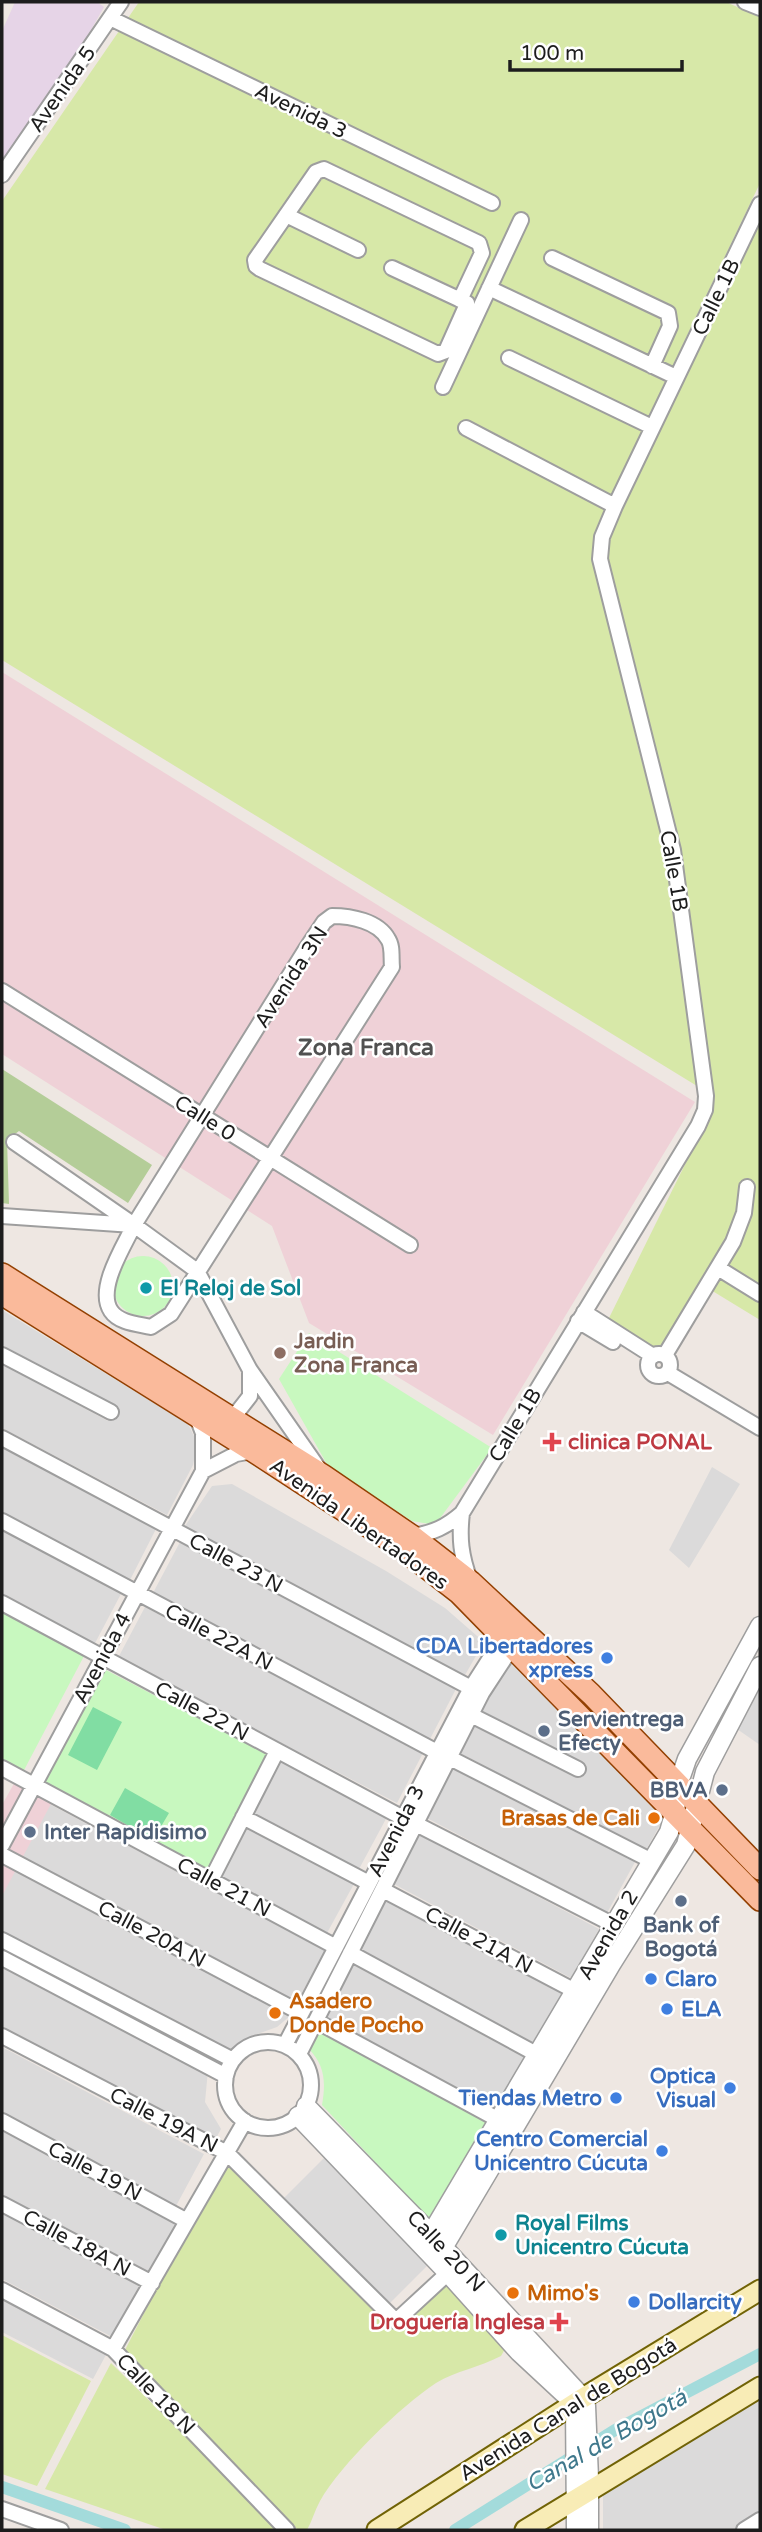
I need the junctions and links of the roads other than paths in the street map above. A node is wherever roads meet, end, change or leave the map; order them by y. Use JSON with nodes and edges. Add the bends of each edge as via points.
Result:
{"nodes":[{"id":1,"x":121,"y":2,"type":"edge"},
{"id":2,"x":745,"y":2,"type":"edge"},
{"id":3,"x":760,"y":9,"type":"edge"},
{"id":4,"x":110,"y":18,"type":"junction"},
{"id":5,"x":2,"y":175,"type":"edge"},
{"id":6,"x":492,"y":203,"type":"dead end"},
{"id":7,"x":760,"y":204,"type":"edge"},
{"id":8,"x":286,"y":215,"type":"junction"},
{"id":9,"x":521,"y":220,"type":"dead end"},
{"id":10,"x":358,"y":250,"type":"dead end"},
{"id":11,"x":552,"y":258,"type":"dead end"},
{"id":12,"x":392,"y":268,"type":"dead end"},
{"id":13,"x":489,"y":288,"type":"junction"},
{"id":14,"x":469,"y":304,"type":"junction"},
{"id":15,"x":509,"y":358,"type":"dead end"},
{"id":16,"x":652,"y":366,"type":"junction"},
{"id":17,"x":676,"y":377,"type":"junction"},
{"id":18,"x":443,"y":387,"type":"dead end"},
{"id":19,"x":652,"y":427,"type":"junction"},
{"id":20,"x":466,"y":428,"type":"dead end"},
{"id":21,"x":615,"y":506,"type":"junction"},
{"id":22,"x":2,"y":991,"type":"edge"},
{"id":23,"x":202,"y":1116,"type":"junction"},
{"id":24,"x":14,"y":1142,"type":"dead end"},
{"id":25,"x":271,"y":1158,"type":"junction"},
{"id":26,"x":747,"y":1187,"type":"dead end"},
{"id":27,"x":2,"y":1216,"type":"edge"},
{"id":28,"x":134,"y":1225,"type":"junction"},
{"id":29,"x":410,"y":1245,"type":"dead end"},
{"id":30,"x":718,"y":1268,"type":"junction"},
{"id":31,"x":197,"y":1271,"type":"junction"},
{"id":32,"x":2,"y":1274,"type":"edge"},
{"id":33,"x":2,"y":1294,"type":"edge"},
{"id":34,"x":760,"y":1294,"type":"edge"},
{"id":35,"x":581,"y":1317,"type":"junction"},
{"id":36,"x":2,"y":1354,"type":"edge"},
{"id":37,"x":661,"y":1362,"type":"junction"},
{"id":38,"x":250,"y":1370,"type":"junction"},
{"id":39,"x":111,"y":1412,"type":"dead end"},
{"id":40,"x":196,"y":1415,"type":"junction"},
{"id":41,"x":760,"y":1417,"type":"edge"},
{"id":42,"x":233,"y":1419,"type":"junction"},
{"id":43,"x":760,"y":1428,"type":"edge"},
{"id":44,"x":2,"y":1438,"type":"edge"},
{"id":45,"x":253,"y":1451,"type":"junction"},
{"id":46,"x":203,"y":1471,"type":"junction"},
{"id":47,"x":324,"y":1476,"type":"junction"},
{"id":48,"x":462,"y":1513,"type":"junction"},
{"id":49,"x":2,"y":1521,"type":"edge"},
{"id":50,"x":172,"y":1529,"type":"junction"},
{"id":51,"x":412,"y":1536,"type":"junction"},
{"id":52,"x":471,"y":1582,"type":"junction"},
{"id":53,"x":137,"y":1593,"type":"junction"},
{"id":54,"x":2,"y":1603,"type":"edge"},
{"id":55,"x":760,"y":1626,"type":"edge"},
{"id":56,"x":513,"y":1633,"type":"junction"},
{"id":57,"x":103,"y":1657,"type":"junction"},
{"id":58,"x":758,"y":1678,"type":"edge"},
{"id":59,"x":471,"y":1688,"type":"junction"},
{"id":60,"x":471,"y":1715,"type":"junction"},
{"id":61,"x":277,"y":1751,"type":"junction"},
{"id":62,"x":444,"y":1755,"type":"junction"},
{"id":63,"x":2,"y":1768,"type":"edge"},
{"id":64,"x":578,"y":1769,"type":"dead end"},
{"id":65,"x":34,"y":1785,"type":"junction"},
{"id":66,"x":678,"y":1785,"type":"junction"},
{"id":67,"x":697,"y":1803,"type":"junction"},
{"id":68,"x":675,"y":1811,"type":"junction"},
{"id":69,"x":243,"y":1817,"type":"junction"},
{"id":70,"x":410,"y":1821,"type":"junction"},
{"id":71,"x":691,"y":1828,"type":"junction"},
{"id":72,"x":2,"y":1845,"type":"edge"},
{"id":73,"x":2,"y":1855,"type":"edge"},
{"id":74,"x":652,"y":1861,"type":"junction"},
{"id":75,"x":760,"y":1869,"type":"edge"},
{"id":76,"x":211,"y":1880,"type":"junction"},
{"id":77,"x":376,"y":1887,"type":"junction"},
{"id":78,"x":760,"y":1900,"type":"edge"},
{"id":79,"x":614,"y":1925,"type":"junction"},
{"id":80,"x":2,"y":1940,"type":"edge"},
{"id":81,"x":336,"y":1947,"type":"junction"},
{"id":82,"x":350,"y":1954,"type":"junction"},
{"id":83,"x":2,"y":1958,"type":"edge"},
{"id":84,"x":575,"y":1991,"type":"junction"},
{"id":85,"x":301,"y":2013,"type":"junction"},
{"id":86,"x":316,"y":2021,"type":"junction"},
{"id":87,"x":2,"y":2036,"type":"edge"},
{"id":88,"x":285,"y":2045,"type":"junction"},
{"id":89,"x":299,"y":2054,"type":"junction"},
{"id":90,"x":538,"y":2055,"type":"junction"},
{"id":91,"x":233,"y":2060,"type":"junction"},
{"id":92,"x":226,"y":2076,"type":"junction"},
{"id":93,"x":302,"y":2111,"type":"junction"},
{"id":94,"x":499,"y":2120,"type":"junction"},
{"id":95,"x":2,"y":2121,"type":"edge"},
{"id":96,"x":245,"y":2121,"type":"junction"},
{"id":97,"x":227,"y":2152,"type":"junction"},
{"id":98,"x":2,"y":2204,"type":"edge"},
{"id":99,"x":187,"y":2221,"type":"junction"},
{"id":100,"x":431,"y":2234,"type":"junction"},
{"id":101,"x":443,"y":2248,"type":"junction"},
{"id":102,"x":448,"y":2273,"type":"junction"},
{"id":103,"x":152,"y":2283,"type":"junction"},
{"id":104,"x":2,"y":2290,"type":"edge"},
{"id":105,"x":760,"y":2290,"type":"edge"},
{"id":106,"x":113,"y":2349,"type":"junction"},
{"id":107,"x":760,"y":2387,"type":"edge"},
{"id":108,"x":580,"y":2406,"type":"junction"},
{"id":109,"x":583,"y":2489,"type":"junction"},
{"id":110,"x":2,"y":2509,"type":"edge"},
{"id":111,"x":760,"y":2520,"type":"edge"},
{"id":112,"x":61,"y":2530,"type":"edge"},
{"id":113,"x":287,"y":2530,"type":"edge"},
{"id":114,"x":377,"y":2530,"type":"edge"},
{"id":115,"x":524,"y":2530,"type":"edge"},
{"id":116,"x":576,"y":2530,"type":"edge"},
{"id":117,"x":589,"y":2530,"type":"edge"},
{"id":118,"x":744,"y":2530,"type":"edge"}],
"edges":[{"from":1,"to":4,"type":"street","name":"Avenida 5"},
{"from":2,"to":3,"type":"street"},
{"from":4,"to":5,"type":"street","name":"Avenida 5"},
{"from":4,"to":6,"type":"street","name":"Avenida 3"},
{"from":7,"to":17,"type":"street","name":"Calle 1B"},
{"from":8,"to":10,"type":"street"},
{"from":8,"to":14,"type":"street","via":[[316,172],[324,169],[479,243],[482,253]]},
{"from":8,"to":14,"type":"street","via":[[255,260],[258,268],[272,275],[438,354],[446,351]]},
{"from":9,"to":13,"type":"street"},
{"from":11,"to":16,"type":"street","via":[[668,313],[670,326]]},
{"from":12,"to":14,"type":"street"},
{"from":13,"to":14,"type":"street"},
{"from":13,"to":16,"type":"street"},
{"from":14,"to":18,"type":"street"},
{"from":15,"to":19,"type":"street"},
{"from":16,"to":17,"type":"street"},
{"from":17,"to":19,"type":"street","name":"Calle 1B"},
{"from":19,"to":21,"type":"street","name":"Calle 1B"},
{"from":20,"to":21,"type":"street"},
{"from":21,"to":35,"type":"street","name":"Calle 1B","via":[[602,537],[600,559],[673,849],[706,1096],[698,1126]]},
{"from":22,"to":23,"type":"street","name":"Calle 0"},
{"from":23,"to":25,"type":"street","name":"Calle 0"},
{"from":23,"to":25,"type":"street","name":"Avenida 3N","via":[[324,922],[332,916],[351,916],[377,928],[389,939],[392,967]]},
{"from":23,"to":28,"type":"street","name":"Avenida 3N"},
{"from":24,"to":28,"type":"street"},
{"from":25,"to":29,"type":"street","name":"Calle 0"},
{"from":25,"to":31,"type":"street"},
{"from":26,"to":30,"type":"street","via":[[744,1213]]},
{"from":27,"to":28,"type":"street"},
{"from":28,"to":31,"type":"street"},
{"from":28,"to":31,"type":"street","name":"Avenida 3N","via":[[105,1292],[111,1311],[127,1322],[151,1327],[171,1314]]},
{"from":30,"to":34,"type":"street"},
{"from":30,"to":37,"type":"street"},
{"from":31,"to":38,"type":"street"},
{"from":32,"to":42,"type":"main road","name":"Avenida Libertadores"},
{"from":33,"to":40,"type":"main road","name":"Avenida Libertadores"},
{"from":35,"to":37,"type":"street"},
{"from":35,"to":48,"type":"street","name":"Calle 1B"},
{"from":36,"to":39,"type":"street"},
{"from":37,"to":41,"type":"street"},
{"from":37,"to":43,"type":"street"},
{"from":38,"to":42,"type":"street","via":[[250,1396]]},
{"from":38,"to":47,"type":"street"},
{"from":40,"to":45,"type":"main road","name":"Avenida Libertadores"},
{"from":40,"to":46,"type":"street","name":"Avenida 4","via":[[203,1433]]},
{"from":42,"to":47,"type":"main road","name":"Avenida Libertadores"},
{"from":44,"to":50,"type":"street","name":"Calle 23 N"},
{"from":45,"to":46,"type":"street","via":[[236,1454]]},
{"from":45,"to":56,"type":"main road","name":"Avenida Libertadores","via":[[400,1547]]},
{"from":46,"to":50,"type":"street","name":"Avenida 4"},
{"from":47,"to":51,"type":"main road","name":"Avenida Libertadores"},
{"from":48,"to":51,"type":"street","name":"Calle 1B","via":[[431,1534]]},
{"from":48,"to":52,"type":"street","name":"Calle 1B","via":[[459,1536]]},
{"from":49,"to":53,"type":"street","name":"Calle 22A N"},
{"from":50,"to":53,"type":"street","name":"Avenida 4"},
{"from":50,"to":59,"type":"street","name":"Calle 23 N"},
{"from":51,"to":52,"type":"main road","name":"Avenida Libertadores"},
{"from":52,"to":56,"type":"main road","name":"Avenida Libertadores"},
{"from":53,"to":57,"type":"street","name":"Avenida 4"},
{"from":53,"to":62,"type":"street","name":"Calle 22A N"},
{"from":54,"to":57,"type":"street","name":"Calle 22 N"},
{"from":55,"to":66,"type":"street","name":"Avenida 2","via":[[687,1759]]},
{"from":56,"to":59,"type":"street","name":"Avenida 3"},
{"from":56,"to":60,"type":"street","name":"Avenida 3"},
{"from":56,"to":66,"type":"main road","name":"Avenida Libertadores","via":[[591,1694]]},
{"from":56,"to":68,"type":"main road","name":"Avenida Libertadores"},
{"from":57,"to":61,"type":"street","name":"Calle 22 N"},
{"from":57,"to":65,"type":"street","name":"Avenida 4"},
{"from":58,"to":67,"type":"street","name":"Avenida 2","via":[[705,1772]]},
{"from":59,"to":62,"type":"street","name":"Avenida 3"},
{"from":60,"to":62,"type":"street","name":"Avenida 3"},
{"from":60,"to":64,"type":"street"},
{"from":61,"to":69,"type":"street"},
{"from":61,"to":70,"type":"street","name":"Calle 22 N"},
{"from":62,"to":70,"type":"street","name":"Avenida 3"},
{"from":62,"to":74,"type":"street","name":"Calle 22A N"},
{"from":63,"to":65,"type":"street","name":"Calle 21 N"},
{"from":65,"to":72,"type":"street","name":"Avenida 4"},
{"from":65,"to":76,"type":"street","name":"Calle 21 N"},
{"from":66,"to":67,"type":"main road","name":"Avenida Libertadores"},
{"from":66,"to":68,"type":"street","name":"Avenida 2"},
{"from":67,"to":71,"type":"street","name":"Avenida 2"},
{"from":67,"to":75,"type":"main road","name":"Avenida Libertadores"},
{"from":68,"to":71,"type":"main road","name":"Avenida Libertadores"},
{"from":68,"to":74,"type":"street","name":"Avenida 2"},
{"from":69,"to":76,"type":"street"},
{"from":69,"to":77,"type":"street","name":"Calle 21A N"},
{"from":70,"to":77,"type":"street","name":"Avenida 3"},
{"from":70,"to":79,"type":"street","name":"Calle 22 N"},
{"from":71,"to":78,"type":"main road","name":"Avenida Libertadores"},
{"from":71,"to":101,"type":"street","name":"Avenida 2","via":[[686,1844]]},
{"from":73,"to":85,"type":"street","name":"Calle 20A N"},
{"from":74,"to":79,"type":"street","name":"Avenida 2"},
{"from":76,"to":81,"type":"street","name":"Calle 21 N"},
{"from":77,"to":81,"type":"street","name":"Avenida 3"},
{"from":77,"to":82,"type":"street","name":"Avenida 3"},
{"from":77,"to":84,"type":"street","name":"Calle 21A N"},
{"from":79,"to":84,"type":"street","name":"Avenida 2"},
{"from":80,"to":91,"type":"street"},
{"from":81,"to":85,"type":"street","name":"Avenida 3"},
{"from":82,"to":86,"type":"street","name":"Avenida 3"},
{"from":82,"to":90,"type":"street"},
{"from":83,"to":92,"type":"street"},
{"from":84,"to":90,"type":"street","name":"Avenida 2"},
{"from":85,"to":88,"type":"street","name":"Avenida 3"},
{"from":86,"to":89,"type":"street","name":"Avenida 3"},
{"from":86,"to":94,"type":"street"},
{"from":87,"to":97,"type":"street","name":"Calle 19A N"},
{"from":88,"to":89,"type":"street"},
{"from":88,"to":91,"type":"street","via":[[256,2043]]},
{"from":89,"to":93,"type":"street","via":[[311,2079],[311,2093]]},
{"from":90,"to":94,"type":"street","name":"Avenida 2"},
{"from":91,"to":92,"type":"street"},
{"from":92,"to":96,"type":"street","via":[[228,2101]]},
{"from":93,"to":96,"type":"street","via":[[272,2128]]},
{"from":93,"to":100,"type":"street","name":"Calle 20 N"},
{"from":93,"to":102,"type":"street","name":"Calle 20 N"},
{"from":94,"to":100,"type":"street","name":"Avenida 2"},
{"from":95,"to":99,"type":"street","name":"Calle 19 N"},
{"from":96,"to":97,"type":"street"},
{"from":97,"to":99,"type":"street"},
{"from":97,"to":102,"type":"street","name":"Calle 19A N","via":[[396,2321]]},
{"from":98,"to":103,"type":"street","name":"Calle 18A N"},
{"from":99,"to":103,"type":"street"},
{"from":100,"to":101,"type":"street","name":"Calle 20 N"},
{"from":101,"to":108,"type":"street","name":"Calle 20 N"},
{"from":102,"to":108,"type":"street","name":"Calle 20 N","via":[[519,2352]]},
{"from":103,"to":106,"type":"street"},
{"from":104,"to":106,"type":"street","name":"Calle 18 N"},
{"from":105,"to":108,"type":"main road","name":"Avenida Canal de Bogotá"},
{"from":106,"to":113,"type":"street","name":"Calle 18 N"},
{"from":107,"to":109,"type":"main road"},
{"from":108,"to":109,"type":"street"},
{"from":108,"to":114,"type":"main road","name":"Avenida Canal de Bogotá"},
{"from":109,"to":115,"type":"main road"},
{"from":109,"to":116,"type":"street"},
{"from":109,"to":117,"type":"street"},
{"from":110,"to":112,"type":"street"},
{"from":111,"to":118,"type":"street"}]}
